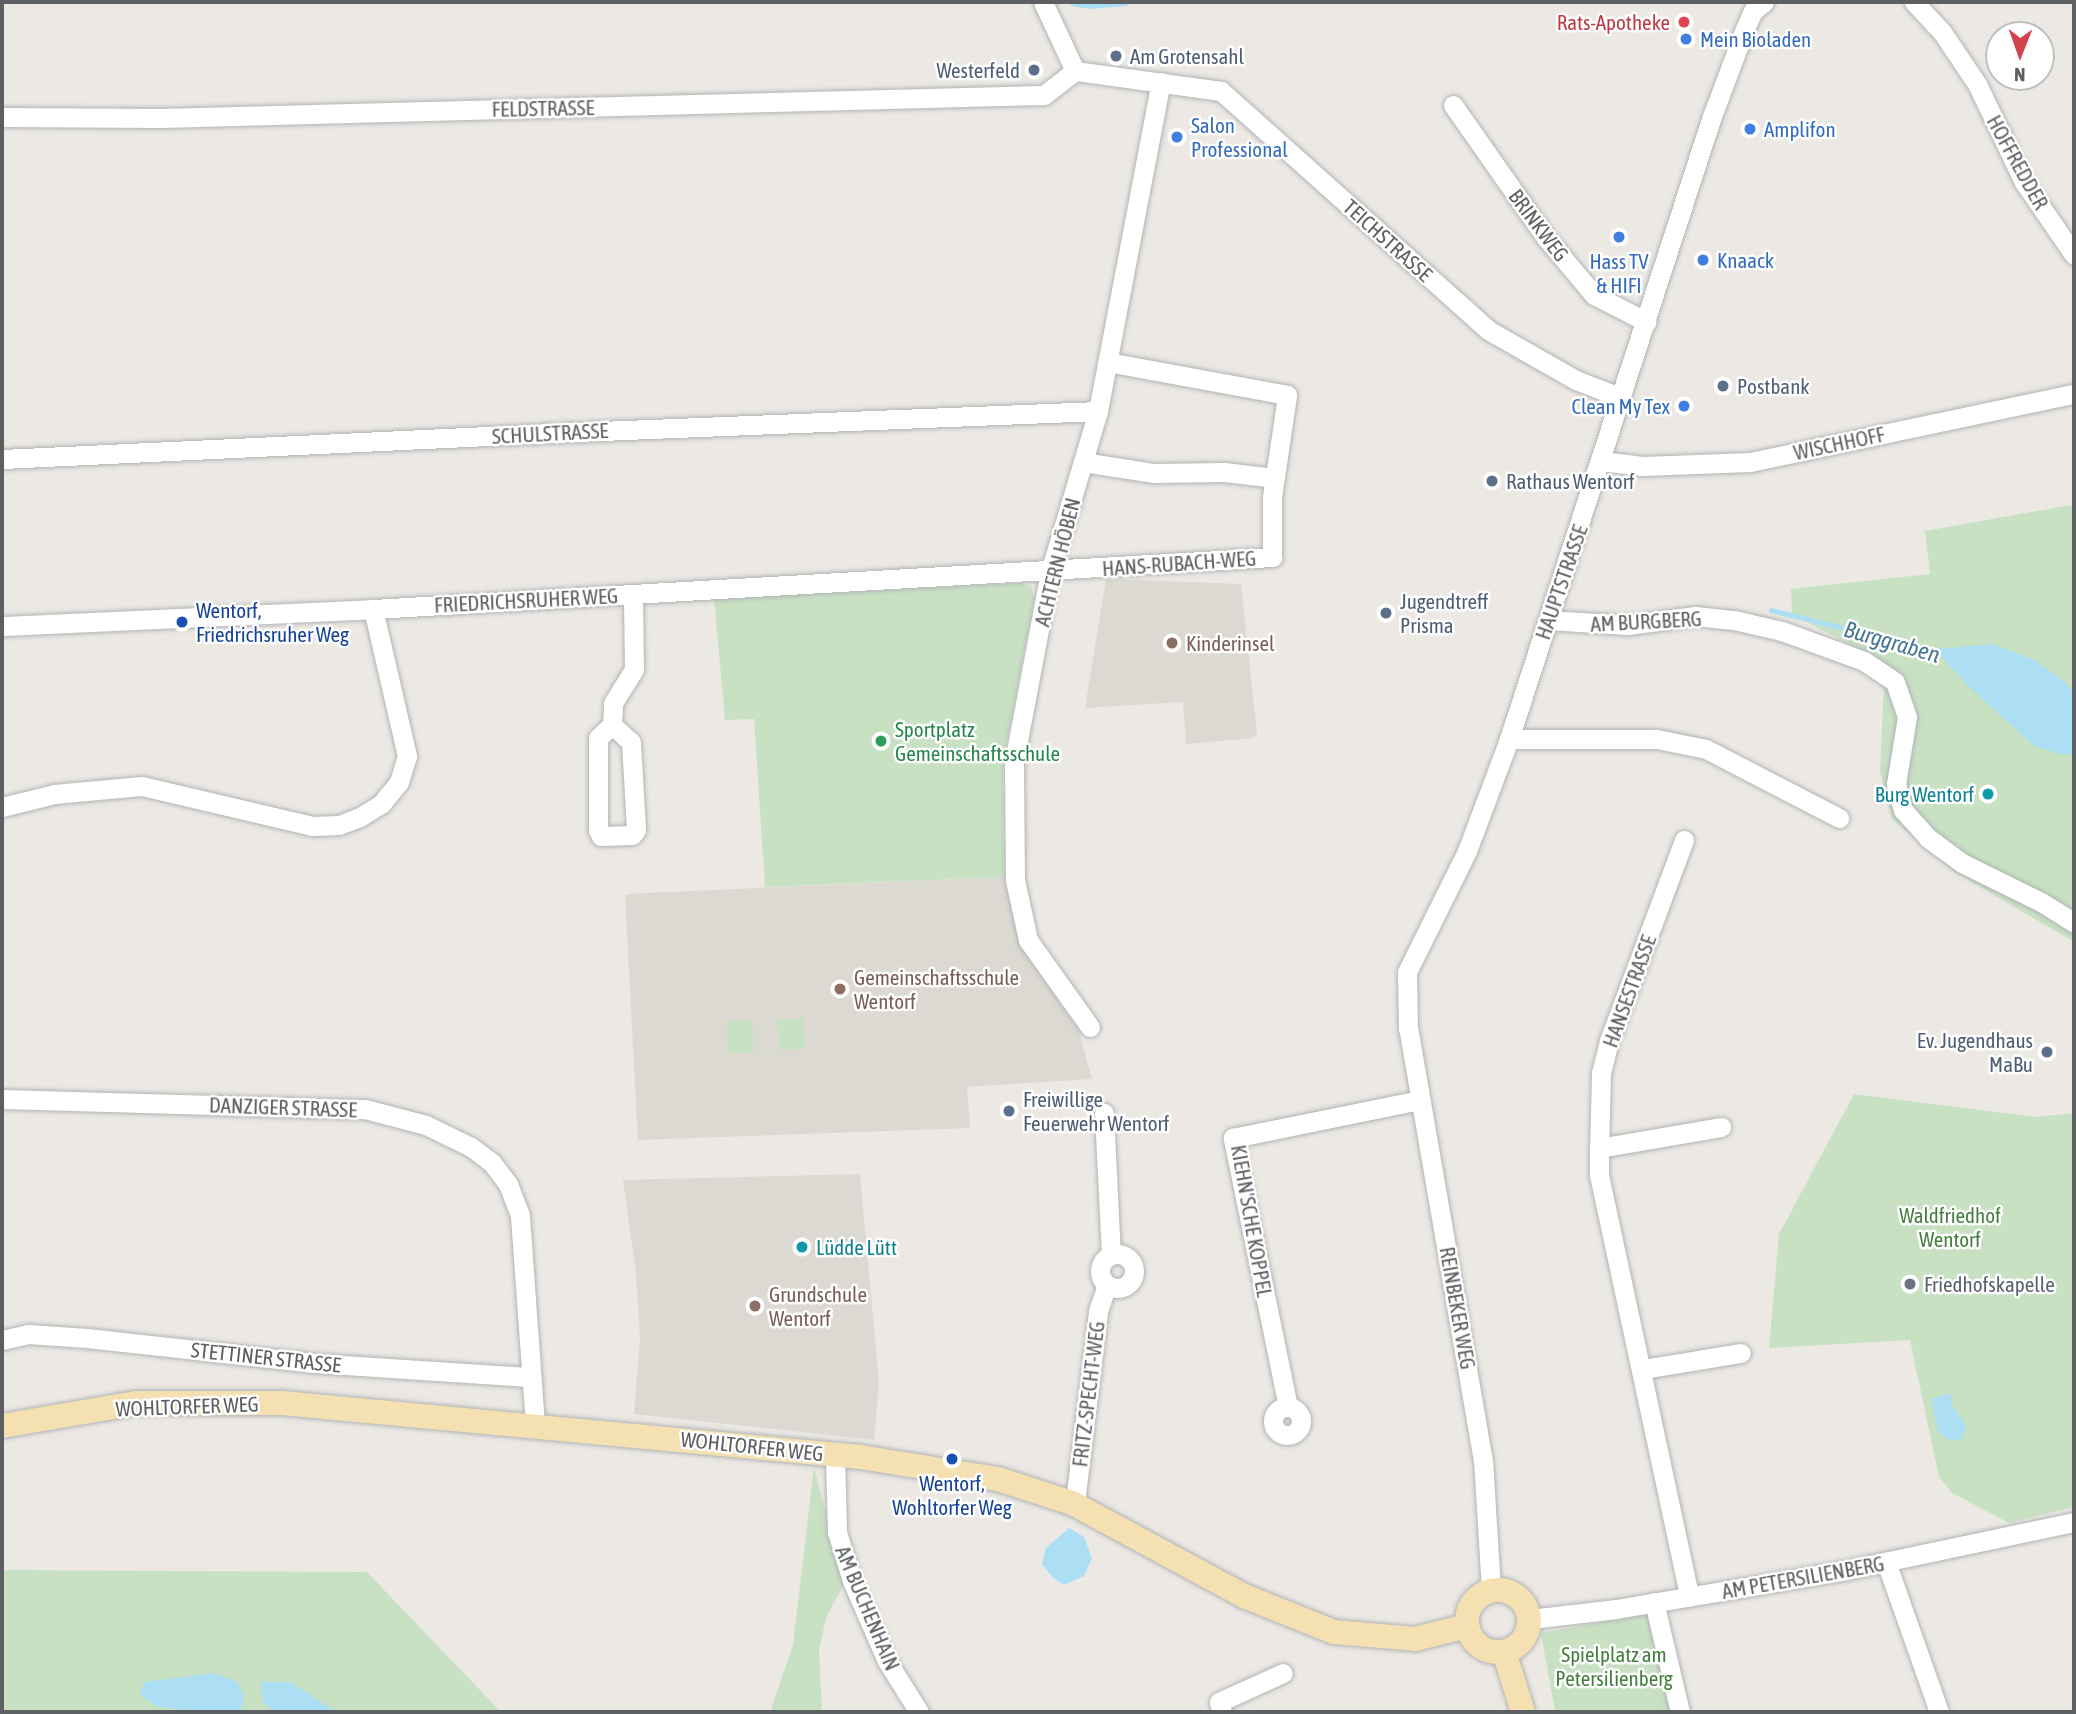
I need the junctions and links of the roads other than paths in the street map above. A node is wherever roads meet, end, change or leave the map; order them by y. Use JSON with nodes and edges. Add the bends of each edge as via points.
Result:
{"nodes":[{"id":1,"x":1043,"y":2,"type":"edge"},
{"id":2,"x":1914,"y":2,"type":"edge"},
{"id":3,"x":1757,"y":5,"type":"edge"},
{"id":4,"x":1075,"y":71,"type":"junction"},
{"id":5,"x":1160,"y":82,"type":"junction"},
{"id":6,"x":1453,"y":105,"type":"dead end"},
{"id":7,"x":2,"y":117,"type":"edge"},
{"id":8,"x":2074,"y":255,"type":"edge"},
{"id":9,"x":1647,"y":322,"type":"junction"},
{"id":10,"x":1108,"y":362,"type":"junction"},
{"id":11,"x":2074,"y":394,"type":"edge"},
{"id":12,"x":1622,"y":398,"type":"junction"},
{"id":13,"x":1098,"y":411,"type":"junction"},
{"id":14,"x":2,"y":459,"type":"edge"},
{"id":15,"x":1601,"y":461,"type":"junction"},
{"id":16,"x":1083,"y":463,"type":"junction"},
{"id":17,"x":1275,"y":478,"type":"junction"},
{"id":18,"x":1050,"y":572,"type":"junction"},
{"id":19,"x":633,"y":594,"type":"junction"},
{"id":20,"x":373,"y":609,"type":"junction"},
{"id":21,"x":1548,"y":620,"type":"junction"},
{"id":22,"x":2,"y":626,"type":"edge"},
{"id":23,"x":612,"y":724,"type":"junction"},
{"id":24,"x":1508,"y":739,"type":"junction"},
{"id":25,"x":2,"y":807,"type":"edge"},
{"id":26,"x":1839,"y":818,"type":"dead end"},
{"id":27,"x":1684,"y":840,"type":"dead end"},
{"id":28,"x":2074,"y":923,"type":"edge"},
{"id":29,"x":1090,"y":1027,"type":"dead end"},
{"id":30,"x":1408,"y":1029,"type":"joint"},
{"id":31,"x":2,"y":1099,"type":"edge"},
{"id":32,"x":1420,"y":1100,"type":"junction"},
{"id":33,"x":1104,"y":1113,"type":"dead end"},
{"id":34,"x":1721,"y":1128,"type":"dead end"},
{"id":35,"x":1599,"y":1148,"type":"junction"},
{"id":36,"x":1111,"y":1255,"type":"junction"},
{"id":37,"x":1107,"y":1285,"type":"junction"},
{"id":38,"x":2,"y":1340,"type":"edge"},
{"id":39,"x":1741,"y":1353,"type":"dead end"},
{"id":40,"x":1643,"y":1369,"type":"junction"},
{"id":41,"x":531,"y":1377,"type":"junction"},
{"id":42,"x":1288,"y":1407,"type":"dead end"},
{"id":43,"x":535,"y":1425,"type":"junction"},
{"id":44,"x":2,"y":1426,"type":"edge"},
{"id":45,"x":835,"y":1455,"type":"junction"},
{"id":46,"x":1072,"y":1503,"type":"junction"},
{"id":47,"x":2074,"y":1522,"type":"edge"},
{"id":48,"x":1886,"y":1562,"type":"junction"},
{"id":49,"x":1491,"y":1590,"type":"junction"},
{"id":50,"x":1689,"y":1596,"type":"junction"},
{"id":51,"x":1654,"y":1602,"type":"junction"},
{"id":52,"x":1530,"y":1619,"type":"junction"},
{"id":53,"x":1467,"y":1626,"type":"junction"},
{"id":54,"x":1504,"y":1651,"type":"junction"},
{"id":55,"x":1283,"y":1673,"type":"dead end"},
{"id":56,"x":919,"y":1712,"type":"edge"},
{"id":57,"x":1222,"y":1712,"type":"edge"},
{"id":58,"x":1523,"y":1712,"type":"edge"},
{"id":59,"x":1680,"y":1712,"type":"edge"},
{"id":60,"x":1939,"y":1712,"type":"edge"}],
"edges":[{"from":1,"to":4,"type":"street"},
{"from":2,"to":8,"type":"street","name":"HOFFREDDER","via":[[1942,32],[1977,84],[2024,182]]},
{"from":3,"to":9,"type":"street","name":"HAUPTSTRASSE","via":[[1711,119]]},
{"from":4,"to":5,"type":"street"},
{"from":4,"to":7,"type":"street","name":"FELDSTRASSE","via":[[1044,95],[160,118]]},
{"from":5,"to":10,"type":"street","name":"ACHTERN HÖBEN"},
{"from":5,"to":12,"type":"street","name":"TEICHSTRASSE","via":[[1222,91],[1488,330],[1576,380]]},
{"from":6,"to":9,"type":"street","name":"BRINKWEG","via":[[1547,239],[1594,295]]},
{"from":9,"to":12,"type":"street","name":"HAUPTSTRASSE"},
{"from":10,"to":13,"type":"street","name":"ACHTERN HÖBEN"},
{"from":10,"to":17,"type":"street","name":"HANS-RUBACH-WEG","via":[[1287,395]]},
{"from":11,"to":15,"type":"street","name":"WISCHHOFF","via":[[1750,462],[1643,466]]},
{"from":12,"to":15,"type":"street","name":"HAUPTSTRASSE"},
{"from":13,"to":14,"type":"street","name":"SCHULSTRASSE"},
{"from":13,"to":16,"type":"street","name":"ACHTERN HÖBEN"},
{"from":15,"to":21,"type":"street","name":"HAUPTSTRASSE"},
{"from":16,"to":17,"type":"street","via":[[1154,473],[1224,472]]},
{"from":16,"to":18,"type":"street","name":"ACHTERN HÖBEN"},
{"from":17,"to":18,"type":"street","name":"HANS-RUBACH-WEG","via":[[1272,557]]},
{"from":18,"to":19,"type":"street","name":"FRIEDRICHSRUHER WEG","via":[[1018,569]]},
{"from":18,"to":29,"type":"street","name":"ACHTERN HÖBEN","via":[[1014,762],[1015,880],[1028,940]]},
{"from":19,"to":20,"type":"street","name":"FRIEDRICHSRUHER WEG"},
{"from":19,"to":23,"type":"street","via":[[634,669],[613,703]]},
{"from":20,"to":22,"type":"street","name":"FRIEDRICHSRUHER WEG"},
{"from":20,"to":25,"type":"street","via":[[407,756],[399,782],[382,803],[360,817],[340,825],[312,826],[142,786],[54,794]]},
{"from":21,"to":24,"type":"street","name":"HAUPTSTRASSE"},
{"from":21,"to":28,"type":"street","name":"AM BURGBERG","via":[[1629,625],[1695,616],[1734,620],[1782,631],[1864,661],[1895,682],[1907,717],[1896,784],[1903,810],[1928,838],[1962,863]]},
{"from":23,"to":23,"type":"street","via":[[598,738],[598,830],[601,836],[632,835],[636,830],[631,742]]},
{"from":24,"to":26,"type":"street","via":[[1657,739],[1706,749]]},
{"from":24,"to":30,"type":"street","name":"HAUPTSTRASSE","via":[[1467,851],[1407,972]]},
{"from":27,"to":35,"type":"street","name":"HANSESTRASSE","via":[[1609,1041],[1601,1074]]},
{"from":30,"to":32,"type":"street","name":"REINBEKER WEG"},
{"from":31,"to":41,"type":"street","name":"DANZIGER STRASSE","via":[[365,1109],[426,1125],[471,1147],[492,1163],[508,1184],[520,1216]]},
{"from":32,"to":42,"type":"street","name":"KIEHN'SCHE KOPPEL","via":[[1233,1138]]},
{"from":32,"to":49,"type":"street","name":"REINBEKER WEG","via":[[1483,1461]]},
{"from":33,"to":36,"type":"street","name":"FRITZ-SPECHT-WEG"},
{"from":34,"to":35,"type":"street"},
{"from":35,"to":40,"type":"street","name":"HANSESTRASSE","via":[[1599,1175]]},
{"from":36,"to":37,"type":"street","name":"FRITZ-SPECHT-WEG","via":[[1102,1261],[1100,1271]]},
{"from":36,"to":37,"type":"street","via":[[1128,1257],[1134,1273],[1124,1286]]},
{"from":37,"to":46,"type":"street","name":"FRITZ-SPECHT-WEG","via":[[1098,1311]]},
{"from":38,"to":41,"type":"street","name":"STETTINER STRASSE","via":[[28,1334],[87,1338],[313,1363]]},
{"from":39,"to":40,"type":"street"},
{"from":40,"to":50,"type":"street","name":"HANSESTRASSE"},
{"from":41,"to":43,"type":"street","name":"DANZIGER STRASSE"},
{"from":43,"to":44,"type":"main road","name":"WOHLTORFER WEG","via":[[282,1403],[137,1403]]},
{"from":43,"to":45,"type":"main road","name":"WOHLTORFER WEG"},
{"from":45,"to":46,"type":"main road","name":"WOHLTORFER WEG","via":[[998,1479]]},
{"from":45,"to":56,"type":"street","name":"AM BUCHENHAIN","via":[[837,1532],[852,1581],[887,1661]]},
{"from":46,"to":53,"type":"main road","name":"WOHLTORFER WEG","via":[[1244,1597],[1334,1632],[1415,1639]]},
{"from":47,"to":48,"type":"street","name":"AM PETERSILIENBERG"},
{"from":48,"to":50,"type":"street","name":"AM PETERSILIENBERG"},
{"from":48,"to":60,"type":"street"},
{"from":49,"to":52,"type":"main road","via":[[1517,1596]]},
{"from":49,"to":53,"type":"main road","via":[[1469,1607]]},
{"from":50,"to":51,"type":"street","name":"AM PETERSILIENBERG"},
{"from":51,"to":52,"type":"street","name":"AM PETERSILIENBERG"},
{"from":51,"to":59,"type":"street"},
{"from":52,"to":54,"type":"main road","via":[[1521,1643]]},
{"from":53,"to":54,"type":"main road","via":[[1476,1644]]},
{"from":54,"to":58,"type":"main road"},
{"from":55,"to":57,"type":"street","via":[[1219,1702]]}]}
